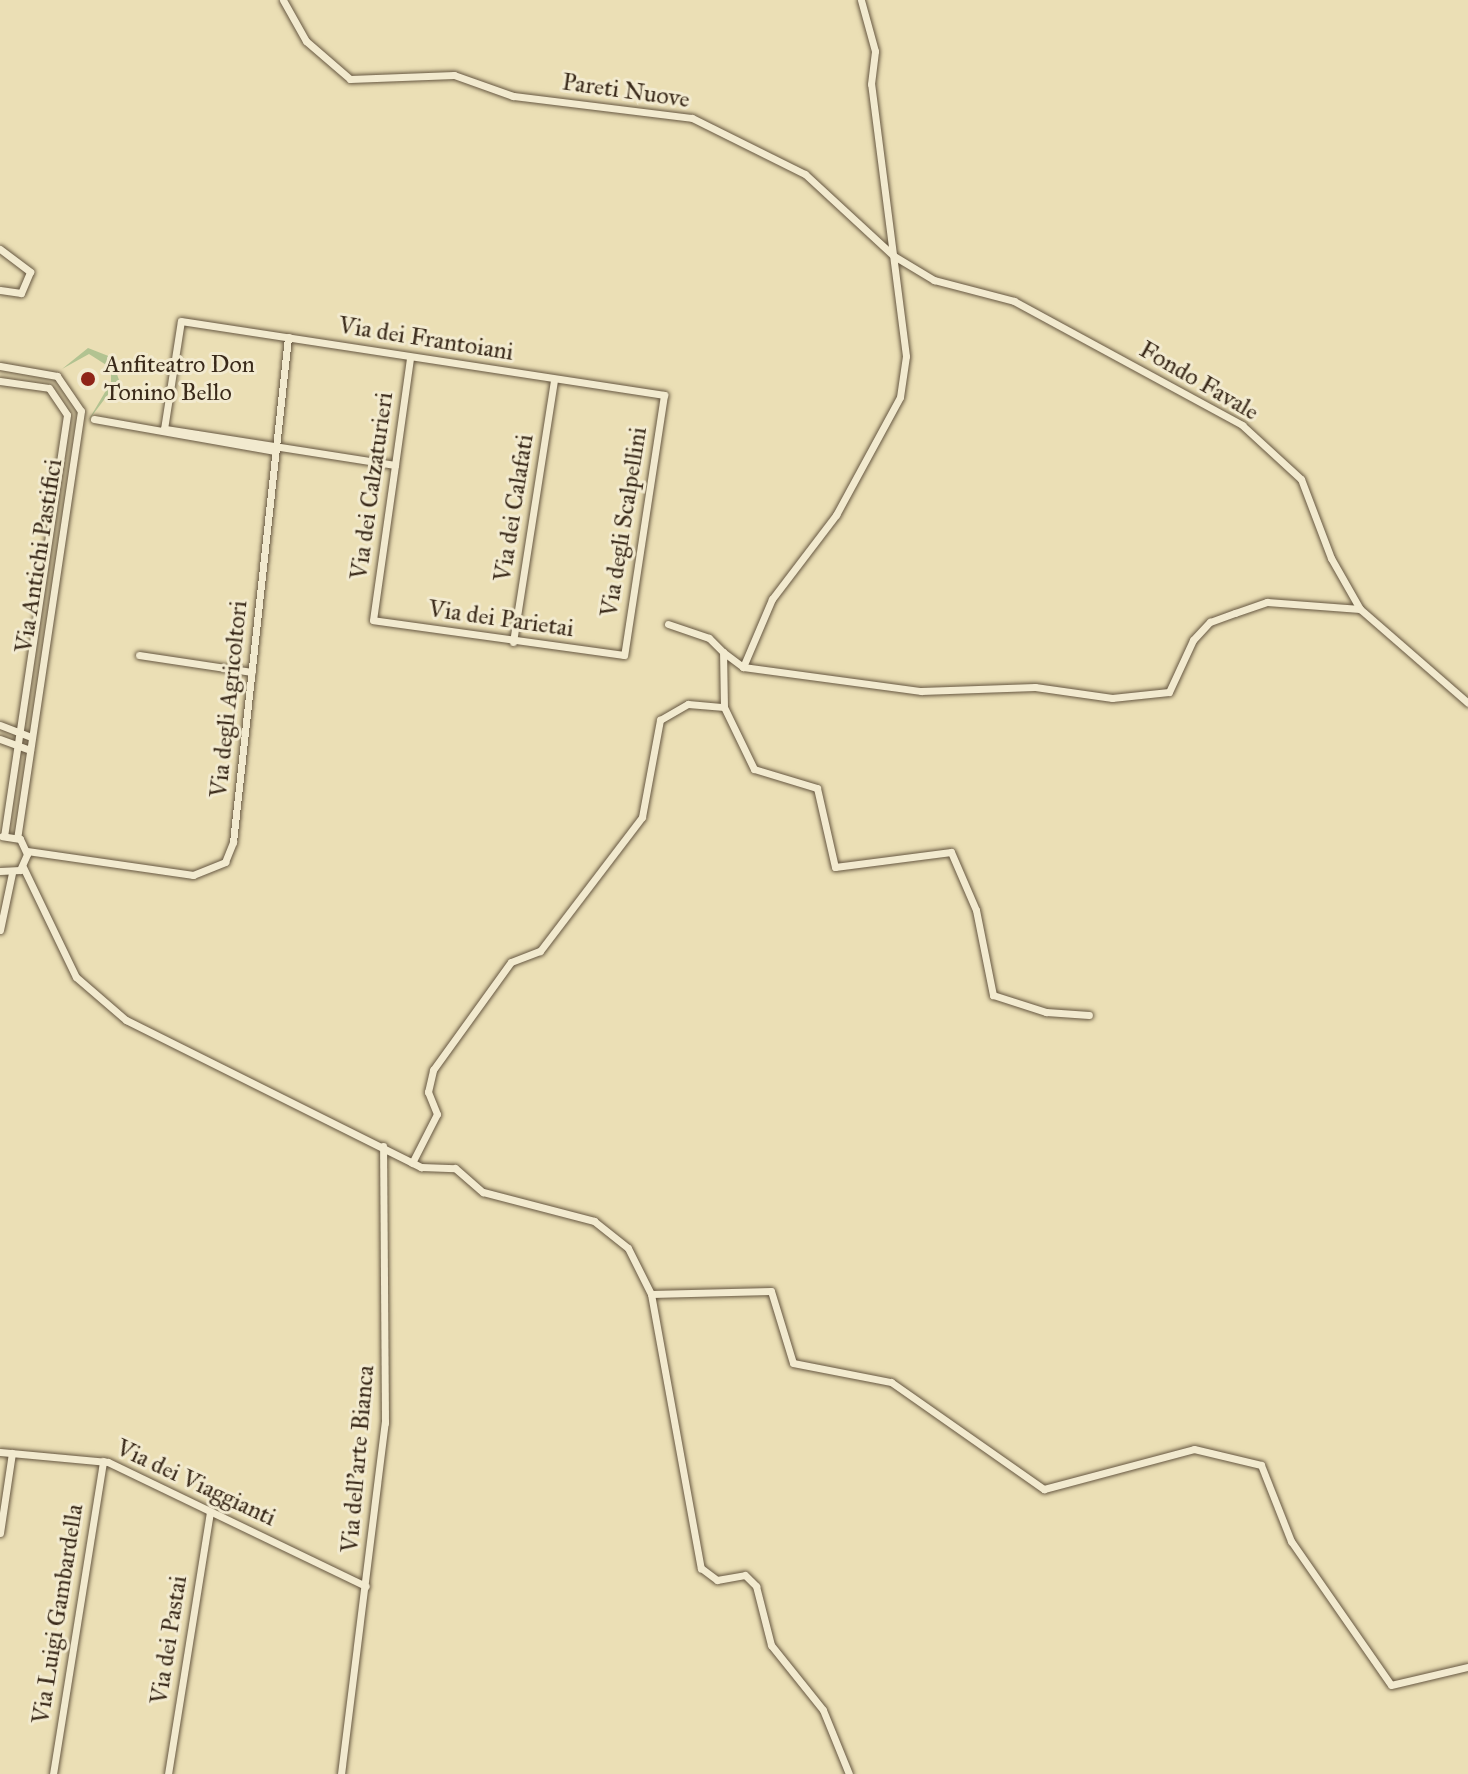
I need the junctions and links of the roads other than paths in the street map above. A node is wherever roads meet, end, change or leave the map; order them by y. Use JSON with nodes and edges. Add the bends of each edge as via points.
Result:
{"nodes":[{"id":1,"x":283,"y":0,"type":"edge"},
{"id":2,"x":861,"y":0,"type":"edge"},
{"id":3,"x":0,"y":249,"type":"edge"},
{"id":4,"x":894,"y":256,"type":"junction"},
{"id":5,"x":0,"y":290,"type":"edge"},
{"id":6,"x":288,"y":337,"type":"junction"},
{"id":7,"x":410,"y":358,"type":"junction"},
{"id":8,"x":0,"y":366,"type":"edge"},
{"id":9,"x":554,"y":379,"type":"junction"},
{"id":10,"x":0,"y":381,"type":"edge"},
{"id":11,"x":664,"y":395,"type":"joint"},
{"id":12,"x":94,"y":419,"type":"dead end"},
{"id":13,"x":164,"y":429,"type":"junction"},
{"id":14,"x":276,"y":447,"type":"junction"},
{"id":15,"x":395,"y":465,"type":"junction"},
{"id":16,"x":1360,"y":609,"type":"junction"},
{"id":17,"x":373,"y":620,"type":"joint"},
{"id":18,"x":668,"y":624,"type":"dead end"},
{"id":19,"x":513,"y":642,"type":"junction"},
{"id":20,"x":723,"y":652,"type":"junction"},
{"id":21,"x":139,"y":655,"type":"dead end"},
{"id":22,"x":624,"y":655,"type":"joint"},
{"id":23,"x":743,"y":667,"type":"junction"},
{"id":24,"x":252,"y":672,"type":"junction"},
{"id":25,"x":1468,"y":703,"type":"edge"},
{"id":26,"x":724,"y":707,"type":"junction"},
{"id":27,"x":0,"y":725,"type":"edge"},
{"id":28,"x":19,"y":732,"type":"junction"},
{"id":29,"x":32,"y":737,"type":"junction"},
{"id":30,"x":0,"y":739,"type":"edge"},
{"id":31,"x":17,"y":746,"type":"junction"},
{"id":32,"x":30,"y":750,"type":"junction"},
{"id":33,"x":2,"y":836,"type":"edge"},
{"id":34,"x":17,"y":837,"type":"junction"},
{"id":35,"x":27,"y":851,"type":"junction"},
{"id":36,"x":23,"y":867,"type":"junction"},
{"id":37,"x":12,"y":873,"type":"junction"},
{"id":38,"x":0,"y":875,"type":"edge"},
{"id":39,"x":0,"y":930,"type":"edge"},
{"id":40,"x":1089,"y":1015,"type":"dead end"},
{"id":41,"x":383,"y":1146,"type":"junction"},
{"id":42,"x":412,"y":1163,"type":"junction"},
{"id":43,"x":651,"y":1294,"type":"junction"},
{"id":44,"x":0,"y":1452,"type":"edge"},
{"id":45,"x":12,"y":1453,"type":"junction"},
{"id":46,"x":103,"y":1461,"type":"junction"},
{"id":47,"x":210,"y":1512,"type":"junction"},
{"id":48,"x":0,"y":1533,"type":"edge"},
{"id":49,"x":366,"y":1586,"type":"junction"},
{"id":50,"x":1468,"y":1667,"type":"edge"},
{"id":51,"x":53,"y":1774,"type":"edge"},
{"id":52,"x":168,"y":1774,"type":"edge"},
{"id":53,"x":341,"y":1774,"type":"edge"},
{"id":54,"x":849,"y":1774,"type":"edge"}],
"edges":[{"from":1,"to":4,"type":"street","name":"Pareti Nuove","via":[[306,41],[350,79],[454,75],[513,96],[692,118],[805,174]]},
{"from":2,"to":4,"type":"street","via":[[875,51],[871,84]]},
{"from":3,"to":5,"type":"street","via":[[30,268],[21,293]]},
{"from":4,"to":16,"type":"street","name":"Fondo Favale","via":[[934,280],[1014,301],[1075,331],[1254,434],[1309,491],[1331,558]]},
{"from":4,"to":23,"type":"street","via":[[906,356],[900,397],[836,515],[772,599]]},
{"from":6,"to":7,"type":"street","name":"Via dei Frantoiani"},
{"from":6,"to":13,"type":"street","name":"Via dei Frantoiani","via":[[181,321]]},
{"from":6,"to":14,"type":"street","name":"Via degli Agricoltori"},
{"from":7,"to":9,"type":"street","name":"Via dei Frantoiani"},
{"from":7,"to":15,"type":"street","name":"Via dei Calzaturieri"},
{"from":8,"to":29,"type":"street","name":"Via Antichi Pastifici","via":[[64,381],[78,400],[80,424]]},
{"from":9,"to":11,"type":"street","name":"Via dei Frantoiani"},
{"from":9,"to":19,"type":"street","name":"Via dei Calafati"},
{"from":10,"to":28,"type":"street","name":"Via Antichi Pastifici","via":[[49,388],[67,415]]},
{"from":11,"to":22,"type":"street","name":"Via degli Scalpellini"},
{"from":12,"to":13,"type":"street"},
{"from":13,"to":14,"type":"street"},
{"from":14,"to":15,"type":"street"},
{"from":14,"to":24,"type":"street","name":"Via degli Agricoltori"},
{"from":15,"to":17,"type":"street","name":"Via dei Calzaturieri"},
{"from":16,"to":23,"type":"street","via":[[1267,602],[1235,613],[1210,622],[1193,640],[1169,692],[1112,698],[1035,687],[921,691],[793,679]]},
{"from":16,"to":25,"type":"street","name":"Fondo Favale"},
{"from":17,"to":19,"type":"street","name":"Via dei Parietai"},
{"from":18,"to":20,"type":"street","via":[[709,638]]},
{"from":19,"to":22,"type":"street","name":"Via dei Parietai"},
{"from":20,"to":23,"type":"street"},
{"from":20,"to":26,"type":"street"},
{"from":21,"to":24,"type":"street"},
{"from":24,"to":35,"type":"street","name":"Via degli Agricoltori","via":[[225,862],[193,875]]},
{"from":26,"to":40,"type":"street","via":[[754,769],[817,788],[835,867],[951,852],[976,910],[993,995],[1046,1012]]},
{"from":26,"to":42,"type":"street","via":[[688,704],[660,720],[642,817],[540,951],[511,962],[446,1050],[428,1085],[436,1118]]},
{"from":27,"to":28,"type":"street"},
{"from":28,"to":29,"type":"street"},
{"from":28,"to":31,"type":"street","name":"Via Antichi Pastifici"},
{"from":29,"to":32,"type":"street","name":"Via Antichi Pastifici"},
{"from":30,"to":31,"type":"street"},
{"from":31,"to":32,"type":"street"},
{"from":31,"to":33,"type":"street","name":"Via Antichi Pastifici"},
{"from":32,"to":34,"type":"street","name":"Via Antichi Pastifici"},
{"from":33,"to":34,"type":"street"},
{"from":34,"to":35,"type":"street"},
{"from":35,"to":36,"type":"street"},
{"from":36,"to":37,"type":"street"},
{"from":36,"to":41,"type":"street","via":[[76,977],[115,1012]]},
{"from":37,"to":38,"type":"street"},
{"from":37,"to":39,"type":"street"},
{"from":41,"to":42,"type":"street"},
{"from":41,"to":49,"type":"street","name":"Via dell'arte Bianca","via":[[385,1423]]},
{"from":42,"to":43,"type":"street","via":[[455,1168],[483,1192],[570,1209],[603,1226],[633,1256]]},
{"from":43,"to":50,"type":"street","via":[[771,1291],[793,1363],[891,1382],[1044,1489],[1194,1449],[1261,1465],[1291,1541],[1391,1685]]},
{"from":43,"to":54,"type":"street","via":[[701,1568],[717,1580],[745,1575],[756,1586],[771,1645],[823,1710]]},
{"from":44,"to":45,"type":"street","name":"Via dei Viaggianti"},
{"from":45,"to":46,"type":"street","name":"Via dei Viaggianti"},
{"from":45,"to":48,"type":"street"},
{"from":46,"to":47,"type":"street","name":"Via dei Viaggianti"},
{"from":46,"to":51,"type":"street","name":"Via Luigi Gambardella"},
{"from":47,"to":49,"type":"street","name":"Via dei Viaggianti"},
{"from":47,"to":52,"type":"street","name":"Via dei Pastai"},
{"from":49,"to":53,"type":"street","name":"Via dell'arte Bianca"}]}
